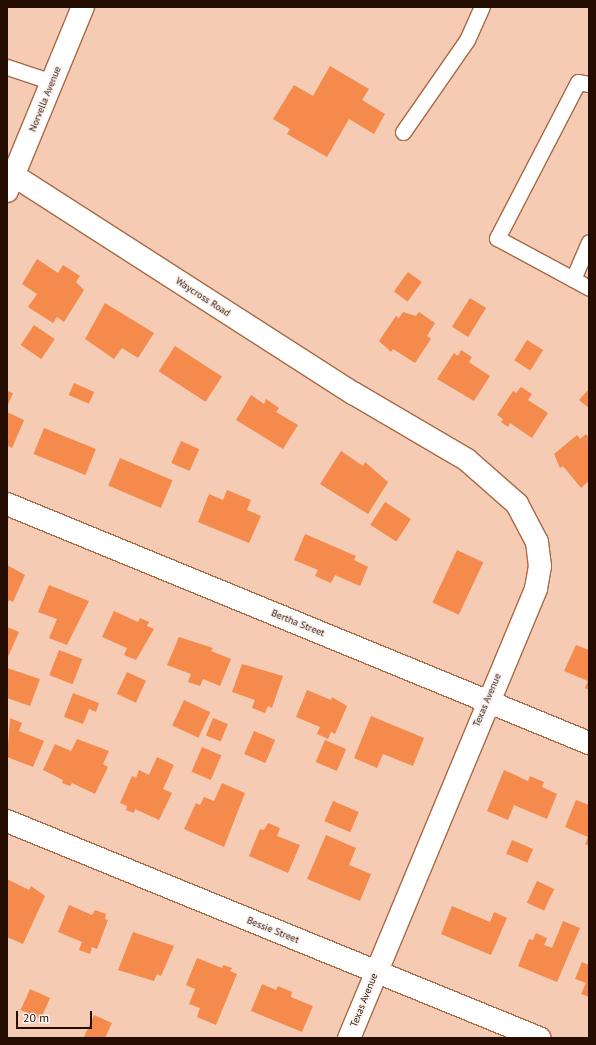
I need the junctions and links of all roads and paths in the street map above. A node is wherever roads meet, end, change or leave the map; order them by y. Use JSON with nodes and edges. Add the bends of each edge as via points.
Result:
{"nodes":[{"id":1,"x":83,"y":7,"type":"edge"},
{"id":2,"x":482,"y":7,"type":"edge"},
{"id":3,"x":7,"y":67,"type":"edge"},
{"id":4,"x":52,"y":82,"type":"junction"},
{"id":5,"x":589,"y":84,"type":"edge"},
{"id":6,"x":403,"y":132,"type":"dead end"},
{"id":7,"x":10,"y":183,"type":"edge"},
{"id":8,"x":589,"y":242,"type":"edge"},
{"id":9,"x":574,"y":279,"type":"junction"},
{"id":10,"x":589,"y":288,"type":"edge"},
{"id":11,"x":393,"y":417,"type":"joint"},
{"id":12,"x":7,"y":504,"type":"edge"},
{"id":13,"x":486,"y":701,"type":"junction"},
{"id":14,"x":589,"y":743,"type":"edge"},
{"id":15,"x":7,"y":821,"type":"edge"},
{"id":16,"x":376,"y":971,"type":"junction"},
{"id":17,"x":348,"y":1038,"type":"edge"},
{"id":18,"x":539,"y":1038,"type":"edge"}],
"edges":[{"from":1,"to":4,"type":"street","name":"Norvella Avenue"},
{"from":2,"to":6,"type":"lane","via":[[467,40]]},
{"from":3,"to":4,"type":"lane"},
{"from":4,"to":7,"type":"street","name":"Norvella Avenue"},
{"from":5,"to":9,"type":"lane","via":[[578,82],[497,238]]},
{"from":7,"to":11,"type":"street","name":"Waycross Road"},
{"from":8,"to":9,"type":"lane"},
{"from":9,"to":10,"type":"lane"},
{"from":11,"to":13,"type":"street","name":"Texas Avenue","via":[[491,478],[517,504],[537,542],[540,566],[536,589]]},
{"from":12,"to":13,"type":"street","name":"Bertha Street"},
{"from":13,"to":14,"type":"street","name":"Bertha Street"},
{"from":13,"to":16,"type":"street","name":"Texas Avenue"},
{"from":15,"to":16,"type":"street","name":"Bessie Street"},
{"from":16,"to":17,"type":"street","name":"Texas Avenue"},
{"from":16,"to":18,"type":"street","name":"Bessie Street"}]}
